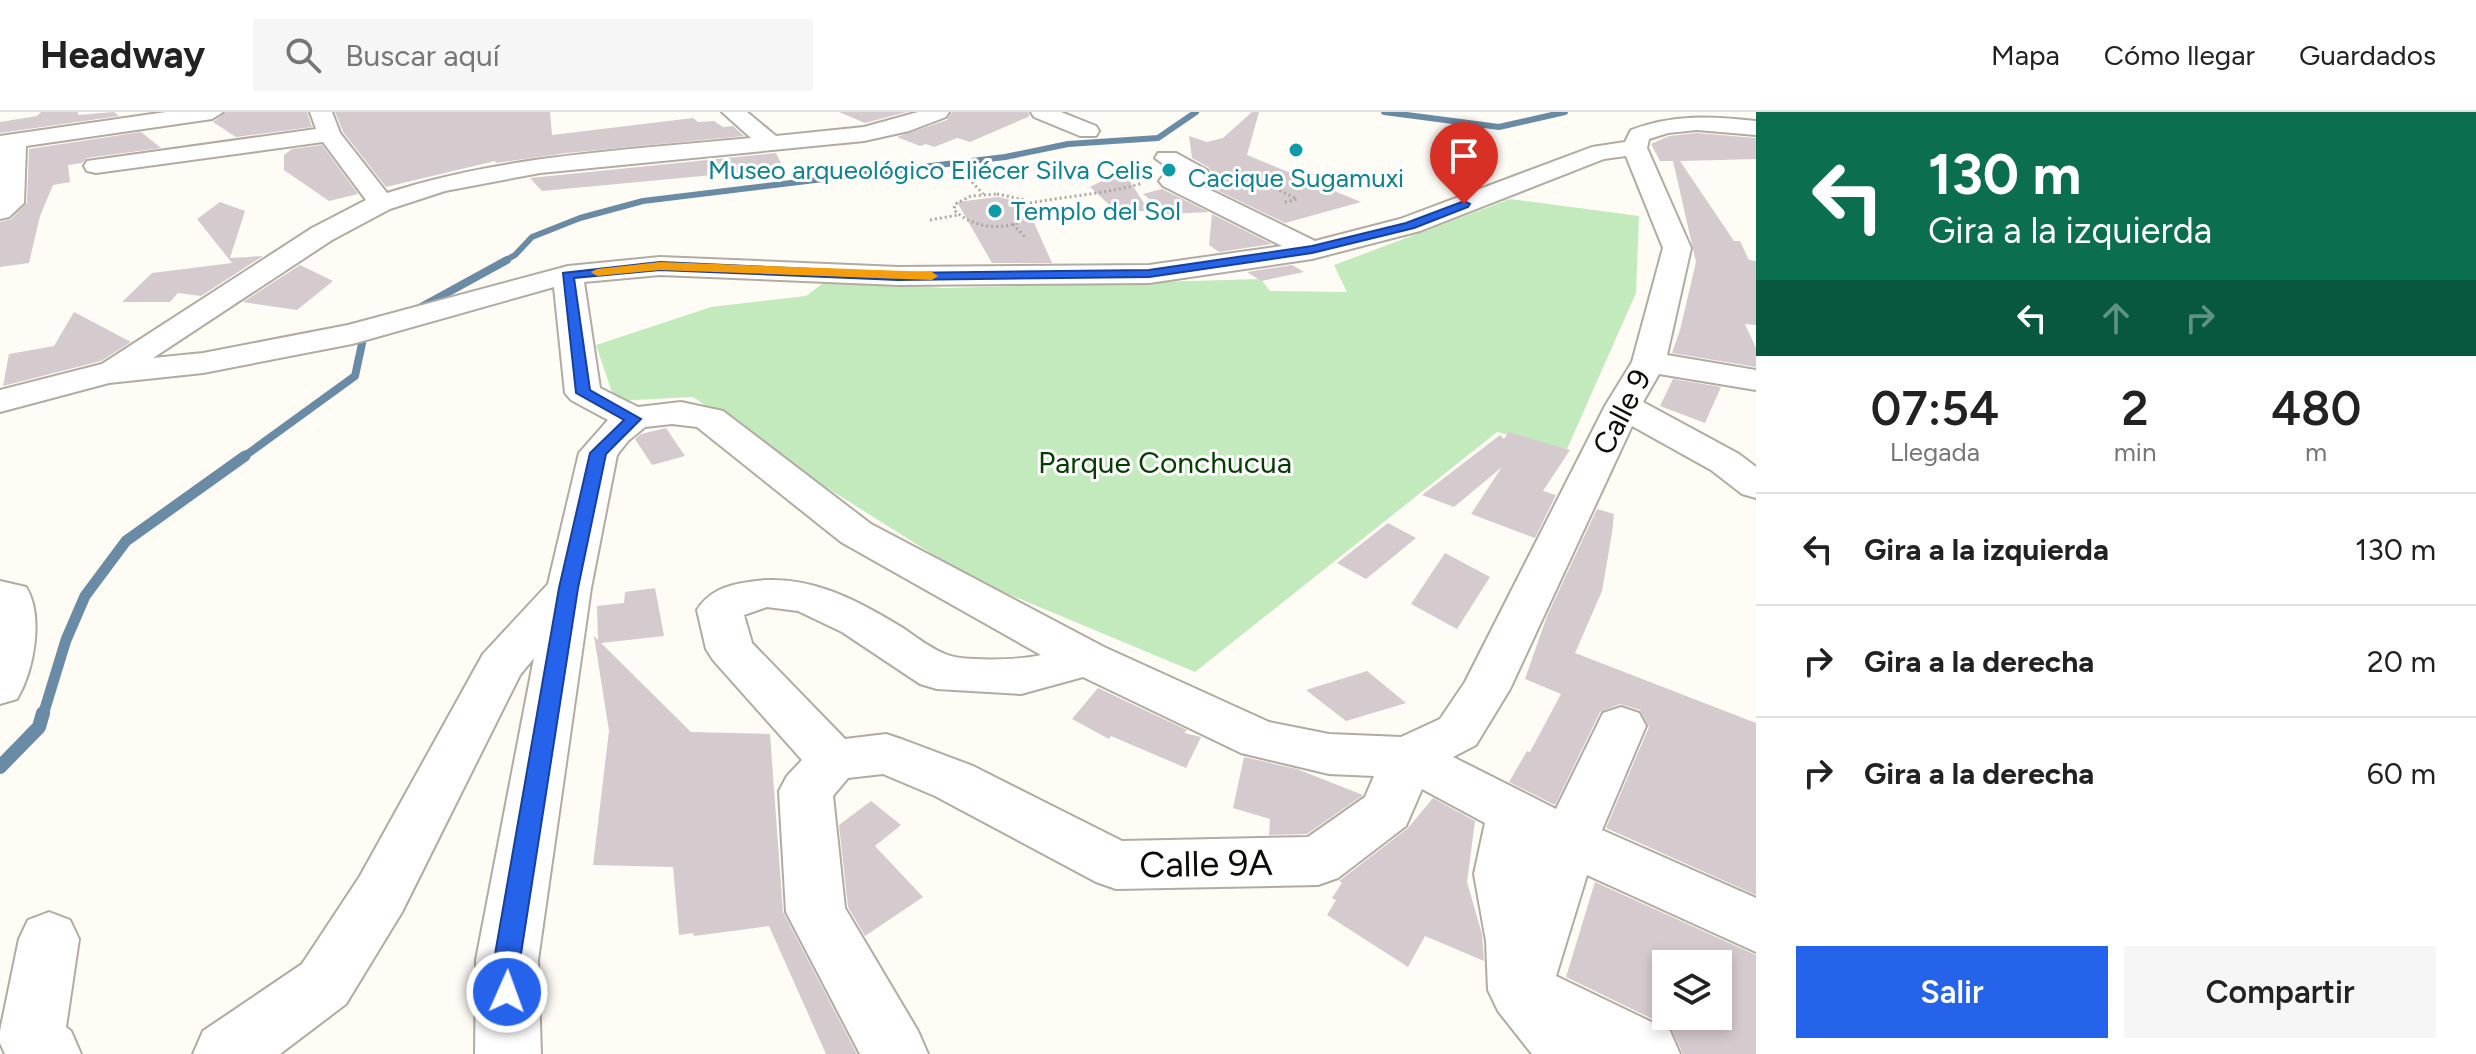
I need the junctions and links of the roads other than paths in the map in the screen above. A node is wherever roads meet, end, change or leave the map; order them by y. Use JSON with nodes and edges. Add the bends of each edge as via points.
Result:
{"nodes":[{"id":1,"x":212,"y":112,"type":"edge"},
{"id":2,"x":733,"y":112,"type":"edge"},
{"id":3,"x":938,"y":112,"type":"edge"},
{"id":4,"x":1042,"y":112,"type":"edge"},
{"id":5,"x":1690,"y":117,"type":"edge"},
{"id":6,"x":325,"y":123,"type":"edge"},
{"id":7,"x":1756,"y":128,"type":"edge"},
{"id":8,"x":1088,"y":131,"type":"dead end"},
{"id":9,"x":7,"y":142,"type":"edge"},
{"id":10,"x":772,"y":144,"type":"junction"},
{"id":11,"x":1635,"y":148,"type":"junction"},
{"id":12,"x":1756,"y":149,"type":"edge"},
{"id":13,"x":96,"y":166,"type":"dead end"},
{"id":14,"x":1170,"y":169,"type":"road end"},
{"id":15,"x":381,"y":203,"type":"junction"},
{"id":16,"x":0,"y":211,"type":"edge"},
{"id":17,"x":1312,"y":250,"type":"junction"},
{"id":18,"x":568,"y":275,"type":"junction"},
{"id":19,"x":1649,"y":362,"type":"junction"},
{"id":20,"x":108,"y":373,"type":"junction"},
{"id":21,"x":1756,"y":380,"type":"edge"},
{"id":22,"x":0,"y":401,"type":"edge"},
{"id":23,"x":1623,"y":406,"type":"junction"},
{"id":24,"x":633,"y":419,"type":"junction"},
{"id":25,"x":1756,"y":486,"type":"edge"},
{"id":26,"x":569,"y":588,"type":"junction"},
{"id":27,"x":0,"y":596,"type":"edge"},
{"id":28,"x":5,"y":640,"type":"edge"},
{"id":29,"x":1087,"y":659,"type":"junction"},
{"id":30,"x":0,"y":687,"type":"edge"},
{"id":31,"x":1621,"y":726,"type":"dead end"},
{"id":32,"x":1407,"y":757,"type":"junction"},
{"id":33,"x":833,"y":760,"type":"junction"},
{"id":34,"x":1515,"y":811,"type":"junction"},
{"id":35,"x":1569,"y":841,"type":"junction"},
{"id":36,"x":1756,"y":926,"type":"edge"},
{"id":37,"x":49,"y":939,"type":"dead end"},
{"id":38,"x":1520,"y":990,"type":"junction"},
{"id":39,"x":48,"y":1054,"type":"edge"},
{"id":40,"x":226,"y":1054,"type":"edge"},
{"id":41,"x":508,"y":1054,"type":"edge"},
{"id":42,"x":895,"y":1054,"type":"edge"},
{"id":43,"x":1573,"y":1054,"type":"edge"},
{"id":44,"x":1647,"y":1054,"type":"edge"}],
"edges":[{"from":1,"to":9,"type":"street"},
{"from":2,"to":10,"type":"street"},
{"from":3,"to":10,"type":"street","via":[[864,134]]},
{"from":4,"to":8,"type":"street"},
{"from":5,"to":7,"type":"street"},
{"from":5,"to":11,"type":"street","via":[[1639,135]]},
{"from":5,"to":12,"type":"street"},
{"from":6,"to":13,"type":"street"},
{"from":6,"to":15,"type":"street"},
{"from":9,"to":16,"type":"street","via":[[11,203]]},
{"from":10,"to":15,"type":"street","via":[[540,166],[440,184]]},
{"from":11,"to":17,"type":"street","via":[[1600,152],[1410,225]]},
{"from":11,"to":19,"type":"street","name":"Calle 9","via":[[1677,248]]},
{"from":14,"to":17,"type":"street"},
{"from":15,"to":20,"type":"street","via":[[322,234]]},
{"from":17,"to":18,"type":"street","via":[[1149,274],[898,276],[660,266]]},
{"from":18,"to":20,"type":"street","via":[[352,334],[203,363]]},
{"from":18,"to":24,"type":"street","via":[[583,393]]},
{"from":19,"to":21,"type":"street"},
{"from":19,"to":23,"type":"street","name":"Calle 9"},
{"from":20,"to":22,"type":"street"},
{"from":23,"to":25,"type":"street","via":[[1725,462]]},
{"from":23,"to":32,"type":"street","name":"Calle 9","via":[[1486,689],[1458,732]]},
{"from":24,"to":26,"type":"street","via":[[598,453]]},
{"from":24,"to":29,"type":"street","via":[[687,411],[710,419],[856,533]]},
{"from":26,"to":40,"type":"street","via":[[500,666],[381,894],[324,984]]},
{"from":26,"to":41,"type":"street","via":[[507,960]]},
{"from":27,"to":28,"type":"street","via":[[10,597]]},
{"from":28,"to":30,"type":"street"},
{"from":29,"to":32,"type":"street","via":[[1259,739],[1329,754]]},
{"from":29,"to":33,"type":"street","via":[[1021,677],[937,672],[858,621],[807,597],[767,593],[738,598],[720,610],[730,649]]},
{"from":31,"to":35,"type":"street"},
{"from":32,"to":33,"type":"street","name":"Calle 9A","via":[[1387,811],[1318,861],[1116,865],[954,781],[886,754]]},
{"from":32,"to":34,"type":"street"},
{"from":33,"to":42,"type":"street","via":[[806,791],[816,912]]},
{"from":34,"to":35,"type":"street"},
{"from":34,"to":38,"type":"street","via":[[1503,874]]},
{"from":35,"to":36,"type":"street"},
{"from":35,"to":38,"type":"street"},
{"from":37,"to":39,"type":"street","via":[[31,1039]]},
{"from":38,"to":43,"type":"street"},
{"from":38,"to":44,"type":"street"}]}
